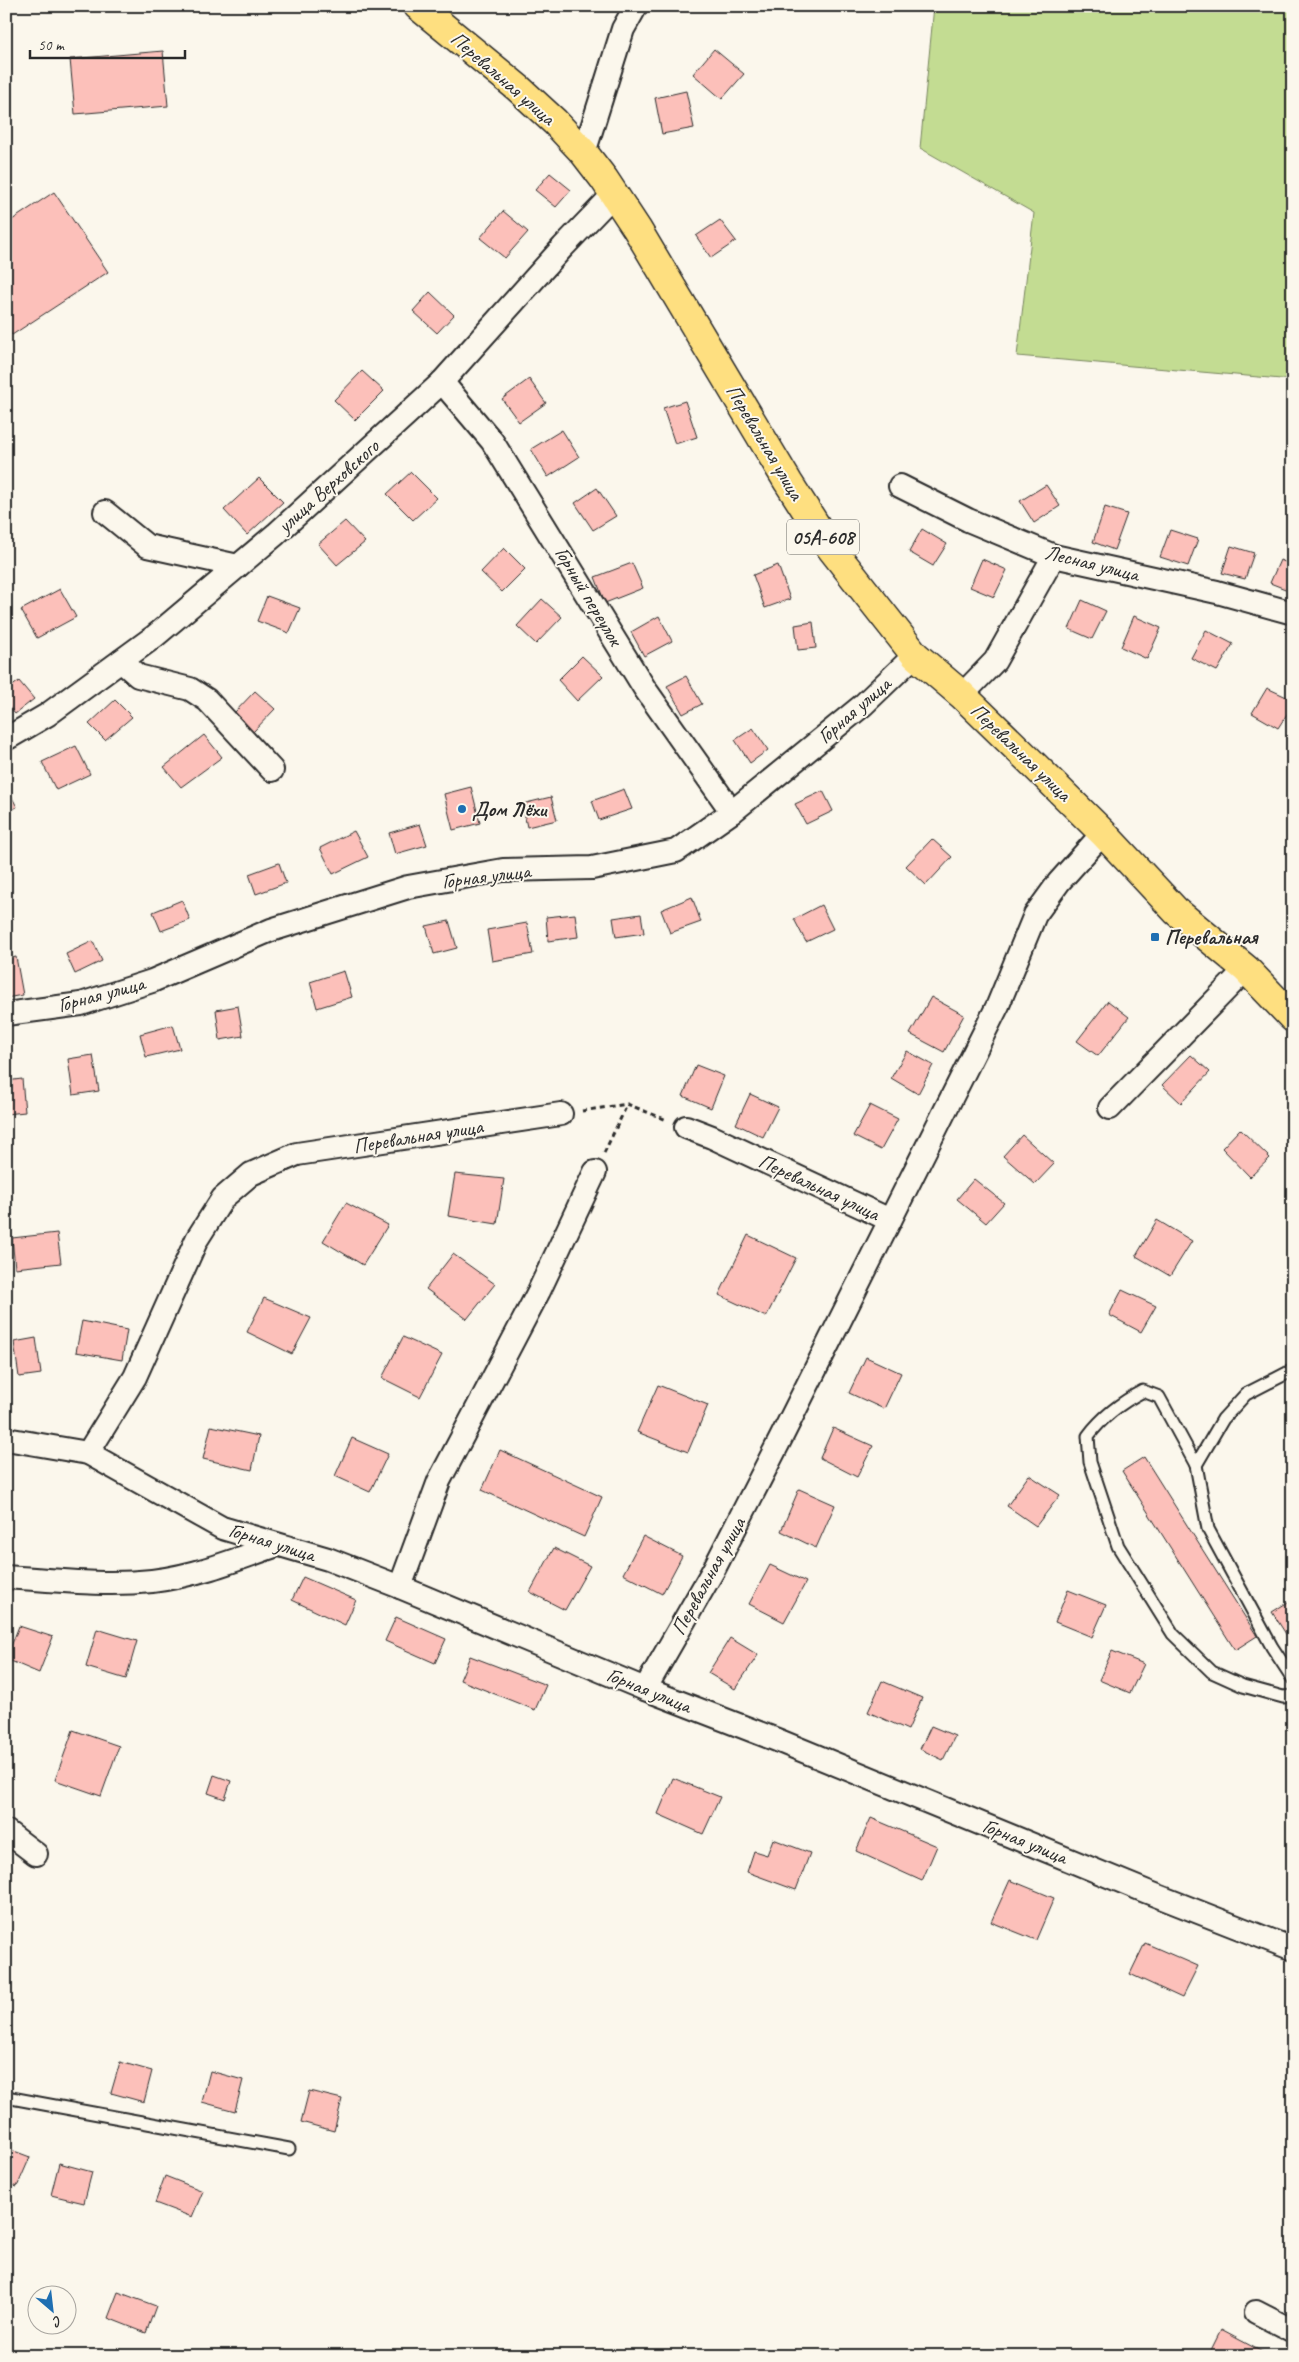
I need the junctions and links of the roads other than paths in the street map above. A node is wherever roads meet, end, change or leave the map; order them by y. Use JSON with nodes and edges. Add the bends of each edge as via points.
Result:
{"nodes":[{"id":1,"x":636,"y":6,"type":"edge"},
{"id":2,"x":423,"y":8,"type":"edge"},
{"id":3,"x":584,"y":153,"type":"junction"},
{"id":4,"x":614,"y":194,"type":"junction"},
{"id":5,"x":442,"y":382,"type":"junction"},
{"id":6,"x":900,"y":486,"type":"dead end"},
{"id":7,"x":105,"y":512,"type":"dead end"},
{"id":8,"x":1054,"y":556,"type":"junction"},
{"id":9,"x":238,"y":566,"type":"junction"},
{"id":10,"x":1293,"y":613,"type":"edge"},
{"id":11,"x":915,"y":655,"type":"junction"},
{"id":12,"x":121,"y":661,"type":"junction"},
{"id":13,"x":962,"y":695,"type":"junction"},
{"id":14,"x":6,"y":738,"type":"edge"},
{"id":15,"x":272,"y":770,"type":"dead end"},
{"id":16,"x":732,"y":812,"type":"junction"},
{"id":17,"x":1103,"y":834,"type":"junction"},
{"id":18,"x":1246,"y":969,"type":"junction"},
{"id":19,"x":6,"y":1014,"type":"edge"},
{"id":20,"x":1293,"y":1018,"type":"edge"},
{"id":21,"x":1110,"y":1108,"type":"dead end"},
{"id":22,"x":561,"y":1114,"type":"road end"},
{"id":23,"x":686,"y":1127,"type":"road end"},
{"id":24,"x":595,"y":1172,"type":"road end"},
{"id":25,"x":890,"y":1220,"type":"junction"},
{"id":26,"x":1293,"y":1370,"type":"edge"},
{"id":27,"x":6,"y":1439,"type":"edge"},
{"id":28,"x":88,"y":1453,"type":"junction"},
{"id":29,"x":1196,"y":1465,"type":"junction"},
{"id":30,"x":277,"y":1545,"type":"junction"},
{"id":31,"x":6,"y":1577,"type":"edge"},
{"id":32,"x":400,"y":1587,"type":"junction"},
{"id":33,"x":1293,"y":1679,"type":"edge"},
{"id":34,"x":645,"y":1689,"type":"junction"},
{"id":35,"x":1293,"y":1696,"type":"edge"},
{"id":36,"x":6,"y":1831,"type":"edge"},
{"id":37,"x":36,"y":1854,"type":"dead end"},
{"id":38,"x":1293,"y":1949,"type":"edge"},
{"id":39,"x":6,"y":2097,"type":"edge"},
{"id":40,"x":289,"y":2149,"type":"dead end"},
{"id":41,"x":1256,"y":2312,"type":"dead end"},
{"id":42,"x":1293,"y":2331,"type":"edge"}],
"edges":[{"from":1,"to":3,"type":"street","via":[[623,29]]},
{"from":2,"to":3,"type":"highway","name":"Перевальная улица","number":"05А-608","via":[[518,88]]},
{"from":3,"to":4,"type":"highway","name":"Перевальная улица","number":"05А-608"},
{"from":4,"to":5,"type":"street","name":"улица Верховского","via":[[563,246]]},
{"from":4,"to":11,"type":"highway","name":"Перевальная улица","number":"05А-608","via":[[827,543]]},
{"from":5,"to":9,"type":"street","name":"улица Верховского"},
{"from":5,"to":16,"type":"street","name":"Горный переулок","via":[[492,441],[645,689]]},
{"from":6,"to":8,"type":"street","name":"Лесная улица","via":[[968,520]]},
{"from":7,"to":9,"type":"street","via":[[147,546]]},
{"from":8,"to":10,"type":"street","name":"Лесная улица","via":[[1217,592]]},
{"from":8,"to":13,"type":"street","via":[[995,661]]},
{"from":9,"to":12,"type":"street","name":"улица Верховского"},
{"from":11,"to":13,"type":"highway","name":"Перевальная улица","number":"05А-608"},
{"from":11,"to":16,"type":"street","name":"Горная улица","via":[[863,705]]},
{"from":12,"to":14,"type":"street","name":"улица Верховского","via":[[48,715]]},
{"from":12,"to":15,"type":"street","via":[[138,676],[190,689],[207,700]]},
{"from":13,"to":17,"type":"highway","name":"Перевальная улица","number":"05А-608"},
{"from":16,"to":19,"type":"street","name":"Горная улица","via":[[676,851],[592,868],[503,870],[408,887],[271,930],[117,993],[81,1004]]},
{"from":17,"to":18,"type":"highway","name":"Перевальная улица","number":"05А-608","via":[[1176,911]]},
{"from":17,"to":25,"type":"street","name":"Перевальная улица","via":[[1059,882],[1035,915],[998,1005]]},
{"from":18,"to":20,"type":"highway","name":"Перевальная улица","number":"05А-608"},
{"from":18,"to":21,"type":"street"},
{"from":22,"to":28,"type":"street","name":"Перевальная улица","via":[[297,1154],[251,1174],[223,1198],[197,1239],[136,1377]]},
{"from":23,"to":25,"type":"street","name":"Перевальная улица"},
{"from":24,"to":32,"type":"street","via":[[539,1291],[440,1480]]},
{"from":25,"to":34,"type":"street","name":"Перевальная улица","via":[[714,1569]]},
{"from":26,"to":29,"type":"lane","via":[[1246,1394],[1223,1419]]},
{"from":27,"to":28,"type":"street","name":"Горная улица"},
{"from":28,"to":30,"type":"street","name":"Горная улица","via":[[222,1528]]},
{"from":29,"to":33,"type":"lane","via":[[1208,1529]]},
{"from":29,"to":35,"type":"lane","via":[[1159,1397],[1142,1391],[1100,1420],[1088,1436],[1090,1462],[1118,1546],[1173,1634],[1212,1672],[1243,1686],[1283,1697]]},
{"from":30,"to":31,"type":"street","via":[[217,1567],[153,1580],[102,1584]]},
{"from":30,"to":32,"type":"street","name":"Горная улица","via":[[328,1559]]},
{"from":32,"to":34,"type":"street","name":"Горная улица"},
{"from":34,"to":38,"type":"street","name":"Горная улица"},
{"from":36,"to":37,"type":"street"},
{"from":39,"to":40,"type":"lane"},
{"from":41,"to":42,"type":"street"}]}
